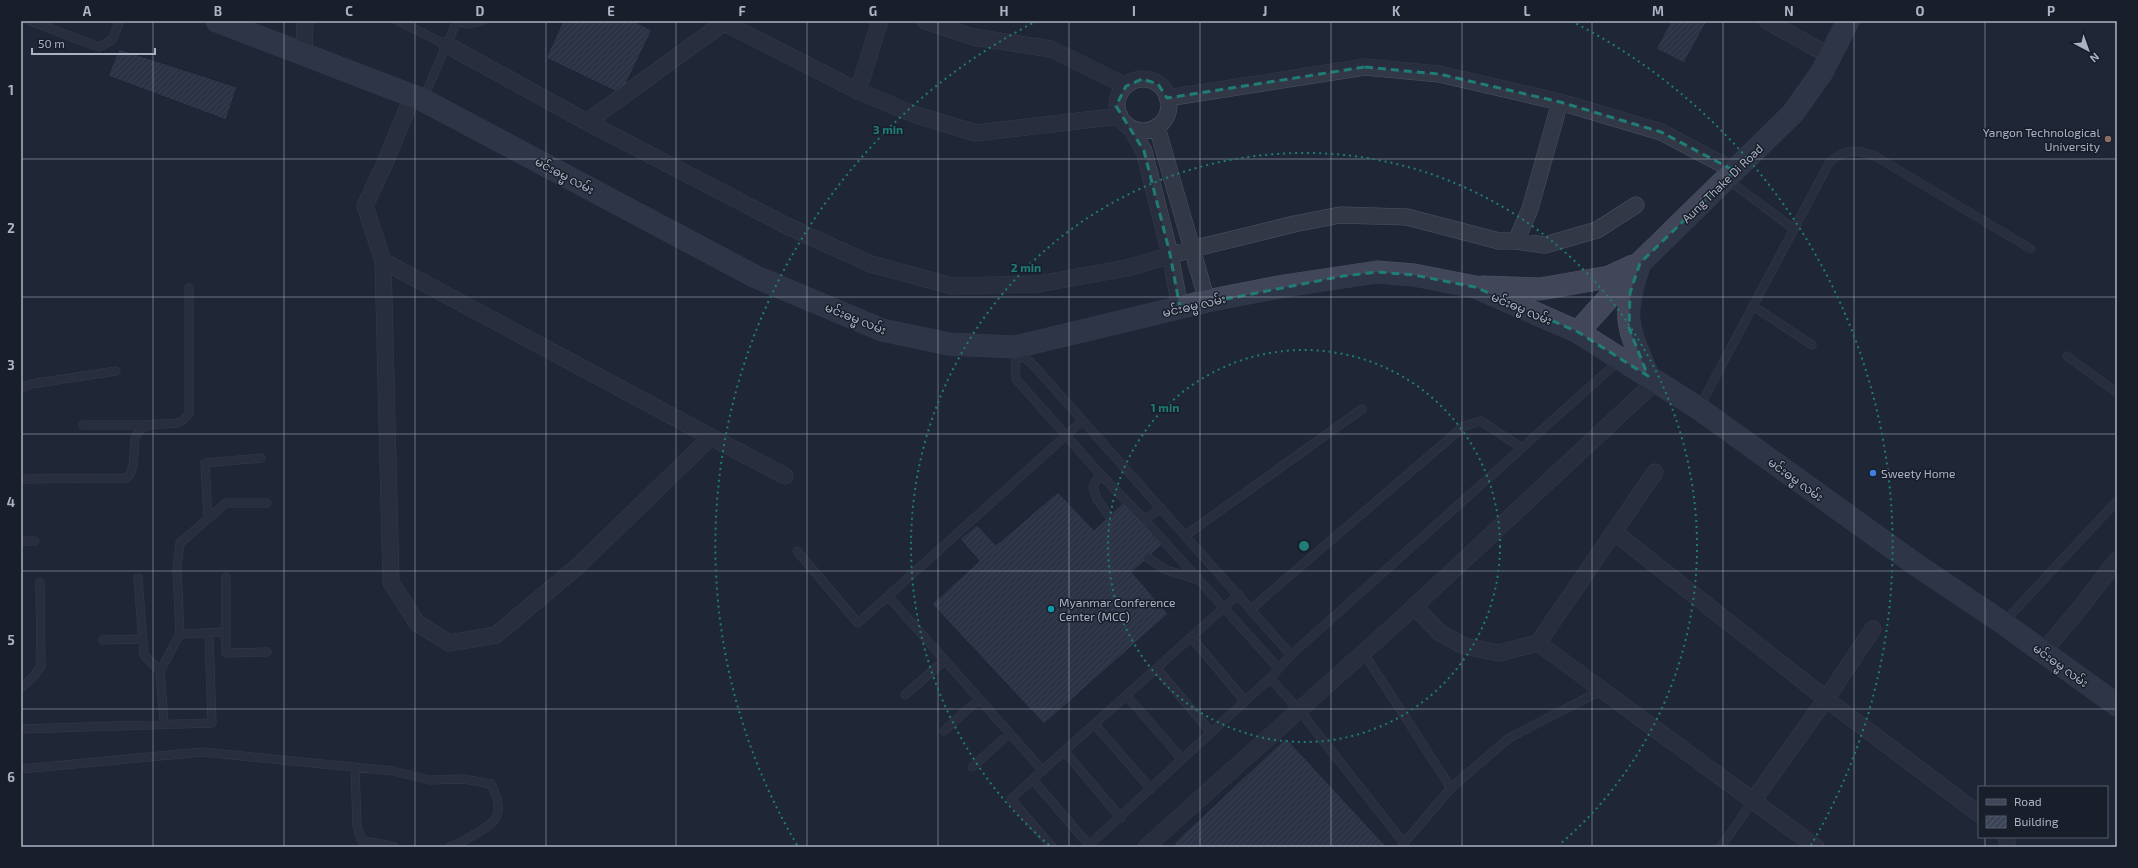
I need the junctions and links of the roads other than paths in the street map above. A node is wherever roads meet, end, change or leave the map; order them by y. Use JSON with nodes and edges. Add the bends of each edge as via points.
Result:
{"nodes":[{"id":1,"x":30,"y":21,"type":"edge"},
{"id":2,"x":120,"y":21,"type":"edge"},
{"id":3,"x":217,"y":21,"type":"edge"},
{"id":4,"x":305,"y":21,"type":"edge"},
{"id":5,"x":398,"y":21,"type":"edge"},
{"id":6,"x":458,"y":21,"type":"edge"},
{"id":7,"x":482,"y":21,"type":"edge"},
{"id":8,"x":880,"y":21,"type":"edge"},
{"id":9,"x":925,"y":21,"type":"edge"},
{"id":10,"x":1767,"y":21,"type":"edge"},
{"id":11,"x":1848,"y":21,"type":"edge"},
{"id":12,"x":724,"y":22,"type":"edge"},
{"id":13,"x":447,"y":45,"type":"junction"},
{"id":14,"x":304,"y":53,"type":"junction"},
{"id":15,"x":1830,"y":56,"type":"junction"},
{"id":16,"x":1126,"y":86,"type":"junction"},
{"id":17,"x":858,"y":90,"type":"junction"},
{"id":18,"x":418,"y":97,"type":"junction"},
{"id":19,"x":1167,"y":98,"type":"junction"},
{"id":20,"x":1560,"y":102,"type":"junction"},
{"id":21,"x":1120,"y":116,"type":"junction"},
{"id":22,"x":587,"y":122,"type":"junction"},
{"id":23,"x":1157,"y":127,"type":"junction"},
{"id":24,"x":1131,"y":128,"type":"junction"},
{"id":25,"x":1731,"y":175,"type":"junction"},
{"id":26,"x":1636,"y":205,"type":"dead end"},
{"id":27,"x":1794,"y":229,"type":"junction"},
{"id":28,"x":1516,"y":241,"type":"junction"},
{"id":29,"x":1192,"y":249,"type":"junction"},
{"id":30,"x":2031,"y":249,"type":"dead end"},
{"id":31,"x":1170,"y":254,"type":"junction"},
{"id":32,"x":383,"y":260,"type":"junction"},
{"id":33,"x":1640,"y":262,"type":"junction"},
{"id":34,"x":1476,"y":287,"type":"junction"},
{"id":35,"x":189,"y":288,"type":"dead end"},
{"id":36,"x":1207,"y":301,"type":"junction"},
{"id":37,"x":1753,"y":306,"type":"junction"},
{"id":38,"x":1180,"y":308,"type":"junction"},
{"id":39,"x":1578,"y":332,"type":"junction"},
{"id":40,"x":1812,"y":345,"type":"dead end"},
{"id":41,"x":1009,"y":351,"type":"junction"},
{"id":42,"x":2067,"y":356,"type":"dead end"},
{"id":43,"x":1621,"y":359,"type":"junction"},
{"id":44,"x":116,"y":371,"type":"dead end"},
{"id":45,"x":1652,"y":379,"type":"junction"},
{"id":46,"x":21,"y":388,"type":"edge"},
{"id":47,"x":2117,"y":393,"type":"edge"},
{"id":48,"x":1698,"y":408,"type":"junction"},
{"id":49,"x":1362,"y":409,"type":"dead end"},
{"id":50,"x":1082,"y":421,"type":"junction"},
{"id":51,"x":83,"y":425,"type":"dead end"},
{"id":52,"x":149,"y":425,"type":"junction"},
{"id":53,"x":1066,"y":434,"type":"junction"},
{"id":54,"x":711,"y":437,"type":"junction"},
{"id":55,"x":1522,"y":448,"type":"junction"},
{"id":56,"x":261,"y":458,"type":"dead end"},
{"id":57,"x":1655,"y":472,"type":"dead end"},
{"id":58,"x":1100,"y":474,"type":"junction"},
{"id":59,"x":785,"y":476,"type":"dead end"},
{"id":60,"x":21,"y":479,"type":"edge"},
{"id":61,"x":2117,"y":501,"type":"edge"},
{"id":62,"x":267,"y":503,"type":"dead end"},
{"id":63,"x":1161,"y":508,"type":"junction"},
{"id":64,"x":1109,"y":516,"type":"dead end"},
{"id":65,"x":208,"y":519,"type":"junction"},
{"id":66,"x":1145,"y":520,"type":"junction"},
{"id":67,"x":1614,"y":532,"type":"junction"},
{"id":68,"x":1186,"y":535,"type":"junction"},
{"id":69,"x":21,"y":541,"type":"edge"},
{"id":70,"x":35,"y":541,"type":"dead end"},
{"id":71,"x":797,"y":552,"type":"dead end"},
{"id":72,"x":1148,"y":558,"type":"dead end"},
{"id":73,"x":2117,"y":560,"type":"edge"},
{"id":74,"x":226,"y":577,"type":"dead end"},
{"id":75,"x":138,"y":578,"type":"dead end"},
{"id":76,"x":1200,"y":580,"type":"junction"},
{"id":77,"x":40,"y":582,"type":"dead end"},
{"id":78,"x":1239,"y":594,"type":"junction"},
{"id":79,"x":888,"y":596,"type":"junction"},
{"id":80,"x":1223,"y":606,"type":"junction"},
{"id":81,"x":1414,"y":606,"type":"junction"},
{"id":82,"x":1251,"y":609,"type":"junction"},
{"id":83,"x":2003,"y":623,"type":"junction"},
{"id":84,"x":1873,"y":629,"type":"dead end"},
{"id":85,"x":225,"y":632,"type":"junction"},
{"id":86,"x":180,"y":634,"type":"junction"},
{"id":87,"x":208,"y":634,"type":"junction"},
{"id":88,"x":1190,"y":637,"type":"junction"},
{"id":89,"x":143,"y":639,"type":"junction"},
{"id":90,"x":103,"y":640,"type":"dead end"},
{"id":91,"x":1538,"y":643,"type":"junction"},
{"id":92,"x":267,"y":652,"type":"dead end"},
{"id":93,"x":1363,"y":652,"type":"junction"},
{"id":94,"x":2043,"y":652,"type":"junction"},
{"id":95,"x":1291,"y":655,"type":"junction"},
{"id":96,"x":945,"y":660,"type":"junction"},
{"id":97,"x":1278,"y":668,"type":"junction"},
{"id":98,"x":1157,"y":669,"type":"junction"},
{"id":99,"x":160,"y":671,"type":"junction"},
{"id":100,"x":1270,"y":678,"type":"junction"},
{"id":101,"x":21,"y":688,"type":"edge"},
{"id":102,"x":1602,"y":690,"type":"junction"},
{"id":103,"x":905,"y":695,"type":"dead end"},
{"id":104,"x":1127,"y":696,"type":"junction"},
{"id":105,"x":979,"y":699,"type":"junction"},
{"id":106,"x":1826,"y":699,"type":"junction"},
{"id":107,"x":1245,"y":701,"type":"junction"},
{"id":108,"x":2117,"y":704,"type":"edge"},
{"id":109,"x":1299,"y":710,"type":"junction"},
{"id":110,"x":164,"y":724,"type":"junction"},
{"id":111,"x":1095,"y":725,"type":"junction"},
{"id":112,"x":21,"y":729,"type":"edge"},
{"id":113,"x":944,"y":731,"type":"dead end"},
{"id":114,"x":1211,"y":732,"type":"junction"},
{"id":115,"x":1010,"y":734,"type":"junction"},
{"id":116,"x":1064,"y":752,"type":"junction"},
{"id":117,"x":1182,"y":759,"type":"junction"},
{"id":118,"x":355,"y":767,"type":"junction"},
{"id":119,"x":972,"y":767,"type":"dead end"},
{"id":120,"x":21,"y":769,"type":"edge"},
{"id":121,"x":1043,"y":771,"type":"junction"},
{"id":122,"x":1033,"y":780,"type":"junction"},
{"id":123,"x":1451,"y":788,"type":"junction"},
{"id":124,"x":1151,"y":789,"type":"junction"},
{"id":125,"x":1752,"y":802,"type":"junction"},
{"id":126,"x":1978,"y":813,"type":"edge"},
{"id":127,"x":1121,"y":818,"type":"junction"},
{"id":128,"x":362,"y":844,"type":"edge"},
{"id":129,"x":1154,"y":844,"type":"edge"},
{"id":130,"x":379,"y":845,"type":"edge"},
{"id":131,"x":1403,"y":845,"type":"edge"},
{"id":132,"x":1088,"y":846,"type":"edge"},
{"id":133,"x":394,"y":847,"type":"edge"},
{"id":134,"x":449,"y":847,"type":"edge"},
{"id":135,"x":1052,"y":847,"type":"edge"},
{"id":136,"x":1721,"y":847,"type":"edge"},
{"id":137,"x":1816,"y":847,"type":"edge"}],
"edges":[{"from":1,"to":2,"type":"lane","via":[[99,47],[112,40]]},
{"from":3,"to":14,"type":"main road","name":"မင်းဓမ္မ လမ်း"},
{"from":4,"to":14,"type":"street"},
{"from":5,"to":13,"type":"lane"},
{"from":6,"to":7,"type":"lane","via":[[467,24]]},
{"from":6,"to":13,"type":"lane"},
{"from":8,"to":17,"type":"street"},
{"from":9,"to":16,"type":"street","via":[[973,37],[1051,49]]},
{"from":10,"to":15,"type":"street"},
{"from":11,"to":15,"type":"main road","name":"Aung Thake Di Road"},
{"from":12,"to":17,"type":"street"},
{"from":12,"to":22,"type":"street"},
{"from":13,"to":18,"type":"lane"},
{"from":13,"to":22,"type":"street"},
{"from":14,"to":18,"type":"main road","name":"မင်းဓမ္မ လမ်း"},
{"from":15,"to":25,"type":"main road","name":"Aung Thake Di Road","via":[[1793,113]]},
{"from":16,"to":19,"type":"street","via":[[1142,79],[1150,81],[1158,84]]},
{"from":16,"to":21,"type":"street","via":[[1120,93],[1116,106]]},
{"from":17,"to":21,"type":"street","via":[[913,114],[976,133]]},
{"from":18,"to":32,"type":"street","via":[[365,206]]},
{"from":18,"to":41,"type":"main road","name":"မင်းဓမ္မ လမ်း","via":[[756,277],[882,330],[949,344]]},
{"from":19,"to":20,"type":"street","via":[[1365,67],[1439,74]]},
{"from":19,"to":23,"type":"street","via":[[1167,114]]},
{"from":20,"to":25,"type":"street","via":[[1661,132]]},
{"from":20,"to":28,"type":"street","via":[[1530,209]]},
{"from":21,"to":24,"type":"street","via":[[1125,125]]},
{"from":22,"to":31,"type":"street","via":[[789,228],[871,264],[952,286],[1038,284],[1127,268]]},
{"from":23,"to":24,"type":"street","via":[[1140,131]]},
{"from":23,"to":29,"type":"street"},
{"from":24,"to":31,"type":"street","via":[[1144,151]]},
{"from":25,"to":27,"type":"lane"},
{"from":25,"to":33,"type":"main road","name":"Aung Thake Di Road"},
{"from":26,"to":28,"type":"street","via":[[1597,230],[1545,245]]},
{"from":27,"to":30,"type":"lane","via":[[1829,164],[1835,157],[1856,150],[1875,156]]},
{"from":27,"to":37,"type":"lane"},
{"from":28,"to":29,"type":"street","via":[[1499,241],[1407,217],[1340,215]]},
{"from":29,"to":31,"type":"street"},
{"from":29,"to":36,"type":"street"},
{"from":31,"to":38,"type":"street"},
{"from":32,"to":54,"type":"street"},
{"from":32,"to":54,"type":"street","via":[[391,582],[417,623],[449,643],[496,635],[578,566]]},
{"from":33,"to":34,"type":"main road","via":[[1609,277],[1540,289]]},
{"from":33,"to":39,"type":"main road","name":"Aung Thake Di Road"},
{"from":33,"to":45,"type":"main road","via":[[1630,293],[1629,328]]},
{"from":34,"to":36,"type":"main road","name":"မင်းဓမ္မ လမ်း","via":[[1414,275],[1376,272]]},
{"from":34,"to":39,"type":"main road","name":"မင်းဓမ္မ လမ်း"},
{"from":35,"to":52,"type":"lane","via":[[189,413],[180,422]]},
{"from":36,"to":38,"type":"main road","name":"မင်းဓမ္မ လမ်း"},
{"from":37,"to":40,"type":"lane"},
{"from":37,"to":48,"type":"lane"},
{"from":38,"to":41,"type":"main road","name":"မင်းဓမ္မ လမ်း","via":[[1015,347]]},
{"from":39,"to":43,"type":"main road","name":"မင်းဓမ္မ လမ်း"},
{"from":41,"to":50,"type":"lane","via":[[1028,360]]},
{"from":41,"to":53,"type":"lane","via":[[1016,379]]},
{"from":42,"to":47,"type":"lane"},
{"from":43,"to":45,"type":"main road","name":"မင်းဓမ္မ လမ်း"},
{"from":43,"to":55,"type":"lane"},
{"from":44,"to":46,"type":"lane","via":[[31,384]]},
{"from":45,"to":48,"type":"main road","name":"မင်းဓမ္မ လမ်း"},
{"from":45,"to":81,"type":"street"},
{"from":48,"to":83,"type":"main road","name":"မင်းဓမ္မ လမ်း","via":[[1915,564]]},
{"from":49,"to":68,"type":"lane"},
{"from":50,"to":53,"type":"lane"},
{"from":50,"to":63,"type":"lane"},
{"from":51,"to":52,"type":"lane"},
{"from":52,"to":60,"type":"lane","via":[[136,435],[134,468],[127,478]]},
{"from":53,"to":58,"type":"lane"},
{"from":53,"to":79,"type":"lane"},
{"from":54,"to":59,"type":"street"},
{"from":55,"to":82,"type":"lane","via":[[1481,421],[1464,426]]},
{"from":55,"to":95,"type":"lane"},
{"from":56,"to":65,"type":"lane","via":[[205,463]]},
{"from":57,"to":67,"type":"street"},
{"from":58,"to":64,"type":"lane","via":[[1094,488],[1097,499]]},
{"from":58,"to":66,"type":"lane"},
{"from":61,"to":83,"type":"lane"},
{"from":62,"to":65,"type":"lane","via":[[226,503]]},
{"from":63,"to":66,"type":"lane"},
{"from":63,"to":68,"type":"lane"},
{"from":65,"to":86,"type":"lane","via":[[180,543],[177,567]]},
{"from":66,"to":76,"type":"lane"},
{"from":67,"to":91,"type":"street"},
{"from":67,"to":106,"type":"street"},
{"from":68,"to":78,"type":"lane"},
{"from":69,"to":70,"type":"lane"},
{"from":71,"to":79,"type":"lane","via":[[858,623]]},
{"from":72,"to":76,"type":"lane","via":[[1166,570]]},
{"from":73,"to":94,"type":"street"},
{"from":74,"to":85,"type":"lane"},
{"from":75,"to":89,"type":"lane"},
{"from":76,"to":80,"type":"lane"},
{"from":77,"to":101,"type":"lane","via":[[41,666]]},
{"from":78,"to":80,"type":"lane"},
{"from":78,"to":82,"type":"lane"},
{"from":79,"to":96,"type":"lane"},
{"from":80,"to":88,"type":"lane"},
{"from":80,"to":97,"type":"lane"},
{"from":81,"to":91,"type":"street","via":[[1440,633],[1464,646],[1499,653]]},
{"from":81,"to":93,"type":"street"},
{"from":82,"to":95,"type":"lane"},
{"from":83,"to":94,"type":"main road","name":"မင်းဓမ္မ လမ်း"},
{"from":84,"to":106,"type":"street"},
{"from":85,"to":87,"type":"lane"},
{"from":85,"to":92,"type":"lane","via":[[226,653]]},
{"from":86,"to":87,"type":"lane"},
{"from":86,"to":99,"type":"lane"},
{"from":87,"to":110,"type":"lane","via":[[212,724]]},
{"from":88,"to":98,"type":"lane"},
{"from":88,"to":107,"type":"lane"},
{"from":89,"to":90,"type":"lane"},
{"from":89,"to":99,"type":"lane","via":[[144,655]]},
{"from":91,"to":102,"type":"street"},
{"from":93,"to":109,"type":"street"},
{"from":93,"to":123,"type":"lane"},
{"from":94,"to":108,"type":"main road","name":"မင်းဓမ္မ လမ်း"},
{"from":95,"to":97,"type":"lane"},
{"from":96,"to":103,"type":"lane"},
{"from":96,"to":105,"type":"lane"},
{"from":97,"to":100,"type":"lane"},
{"from":98,"to":104,"type":"lane"},
{"from":98,"to":114,"type":"lane"},
{"from":99,"to":110,"type":"lane"},
{"from":100,"to":107,"type":"lane"},
{"from":100,"to":109,"type":"lane"},
{"from":102,"to":123,"type":"lane","via":[[1509,738]]},
{"from":102,"to":125,"type":"street"},
{"from":104,"to":111,"type":"lane"},
{"from":104,"to":117,"type":"lane"},
{"from":105,"to":113,"type":"lane"},
{"from":105,"to":115,"type":"lane"},
{"from":106,"to":125,"type":"street"},
{"from":106,"to":126,"type":"street"},
{"from":107,"to":114,"type":"lane"},
{"from":109,"to":129,"type":"street"},
{"from":109,"to":131,"type":"lane"},
{"from":110,"to":112,"type":"lane"},
{"from":111,"to":116,"type":"lane"},
{"from":111,"to":124,"type":"lane"},
{"from":114,"to":117,"type":"lane"},
{"from":115,"to":119,"type":"lane"},
{"from":115,"to":121,"type":"lane"},
{"from":116,"to":121,"type":"lane"},
{"from":116,"to":127,"type":"lane"},
{"from":117,"to":124,"type":"lane"},
{"from":118,"to":120,"type":"lane","via":[[202,752]]},
{"from":118,"to":128,"type":"lane","via":[[357,826]]},
{"from":118,"to":134,"type":"lane","via":[[393,771],[430,780],[464,780],[491,784],[498,796],[497,818],[491,825]]},
{"from":121,"to":122,"type":"lane"},
{"from":122,"to":132,"type":"lane"},
{"from":122,"to":135,"type":"lane","via":[[1011,799]]},
{"from":123,"to":131,"type":"lane"},
{"from":124,"to":127,"type":"lane"},
{"from":125,"to":136,"type":"lane"},
{"from":125,"to":137,"type":"street"},
{"from":127,"to":132,"type":"lane"},
{"from":128,"to":130,"type":"lane"},
{"from":130,"to":133,"type":"lane"}]}
